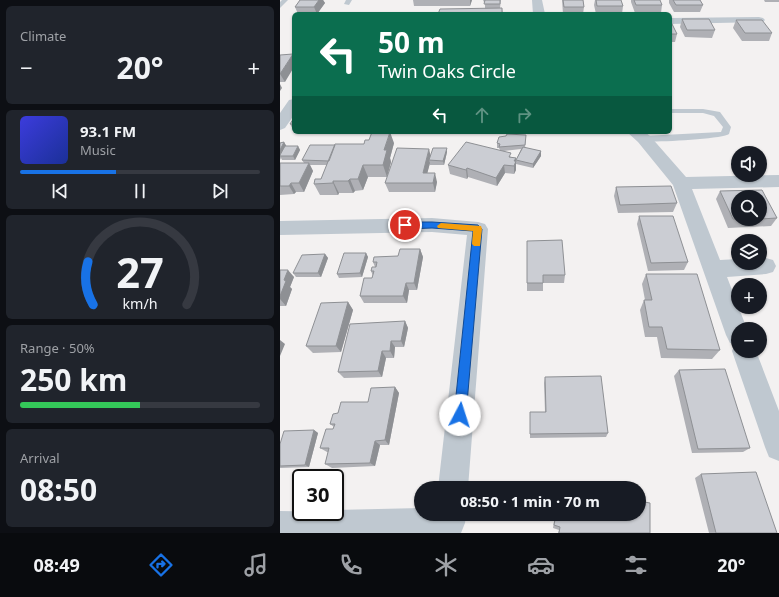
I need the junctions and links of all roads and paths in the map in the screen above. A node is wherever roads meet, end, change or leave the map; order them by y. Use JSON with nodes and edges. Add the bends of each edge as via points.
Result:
{"nodes":[{"id":1,"x":285,"y":0,"type":"edge"},
{"id":2,"x":537,"y":0,"type":"edge"},
{"id":3,"x":280,"y":6,"type":"edge"},
{"id":4,"x":539,"y":12,"type":"edge"},
{"id":5,"x":760,"y":20,"type":"edge"},
{"id":6,"x":672,"y":21,"type":"edge"},
{"id":7,"x":292,"y":105,"type":"edge"},
{"id":8,"x":672,"y":111,"type":"edge"},
{"id":9,"x":280,"y":125,"type":"edge"},
{"id":10,"x":640,"y":135,"type":"edge"},
{"id":11,"x":779,"y":181,"type":"edge"},
{"id":12,"x":682,"y":183,"type":"junction"},
{"id":13,"x":280,"y":228,"type":"edge"},
{"id":14,"x":731,"y":268,"type":"edge"},
{"id":15,"x":713,"y":269,"type":"junction"},
{"id":16,"x":733,"y":322,"type":"edge"},
{"id":17,"x":747,"y":358,"type":"edge"},
{"id":18,"x":779,"y":447,"type":"edge"},
{"id":19,"x":454,"y":481,"type":"edge"},
{"id":20,"x":450,"y":521,"type":"edge"},
{"id":21,"x":280,"y":527,"type":"edge"}],
"edges":[{"from":1,"to":3,"type":"lane"},
{"from":2,"to":4,"type":"street"},
{"from":5,"to":6,"type":"street"},
{"from":7,"to":9,"type":"street"},
{"from":8,"to":10,"type":"lane","via":[[711,111],[717,114],[727,127],[727,131],[725,134],[711,136]]},
{"from":10,"to":12,"type":"street"},
{"from":11,"to":12,"type":"street"},
{"from":12,"to":15,"type":"street"},
{"from":13,"to":19,"type":"street","via":[[432,225],[478,229]]},
{"from":14,"to":15,"type":"street"},
{"from":15,"to":16,"type":"street"},
{"from":17,"to":18,"type":"street"},
{"from":20,"to":21,"type":"street"}]}
